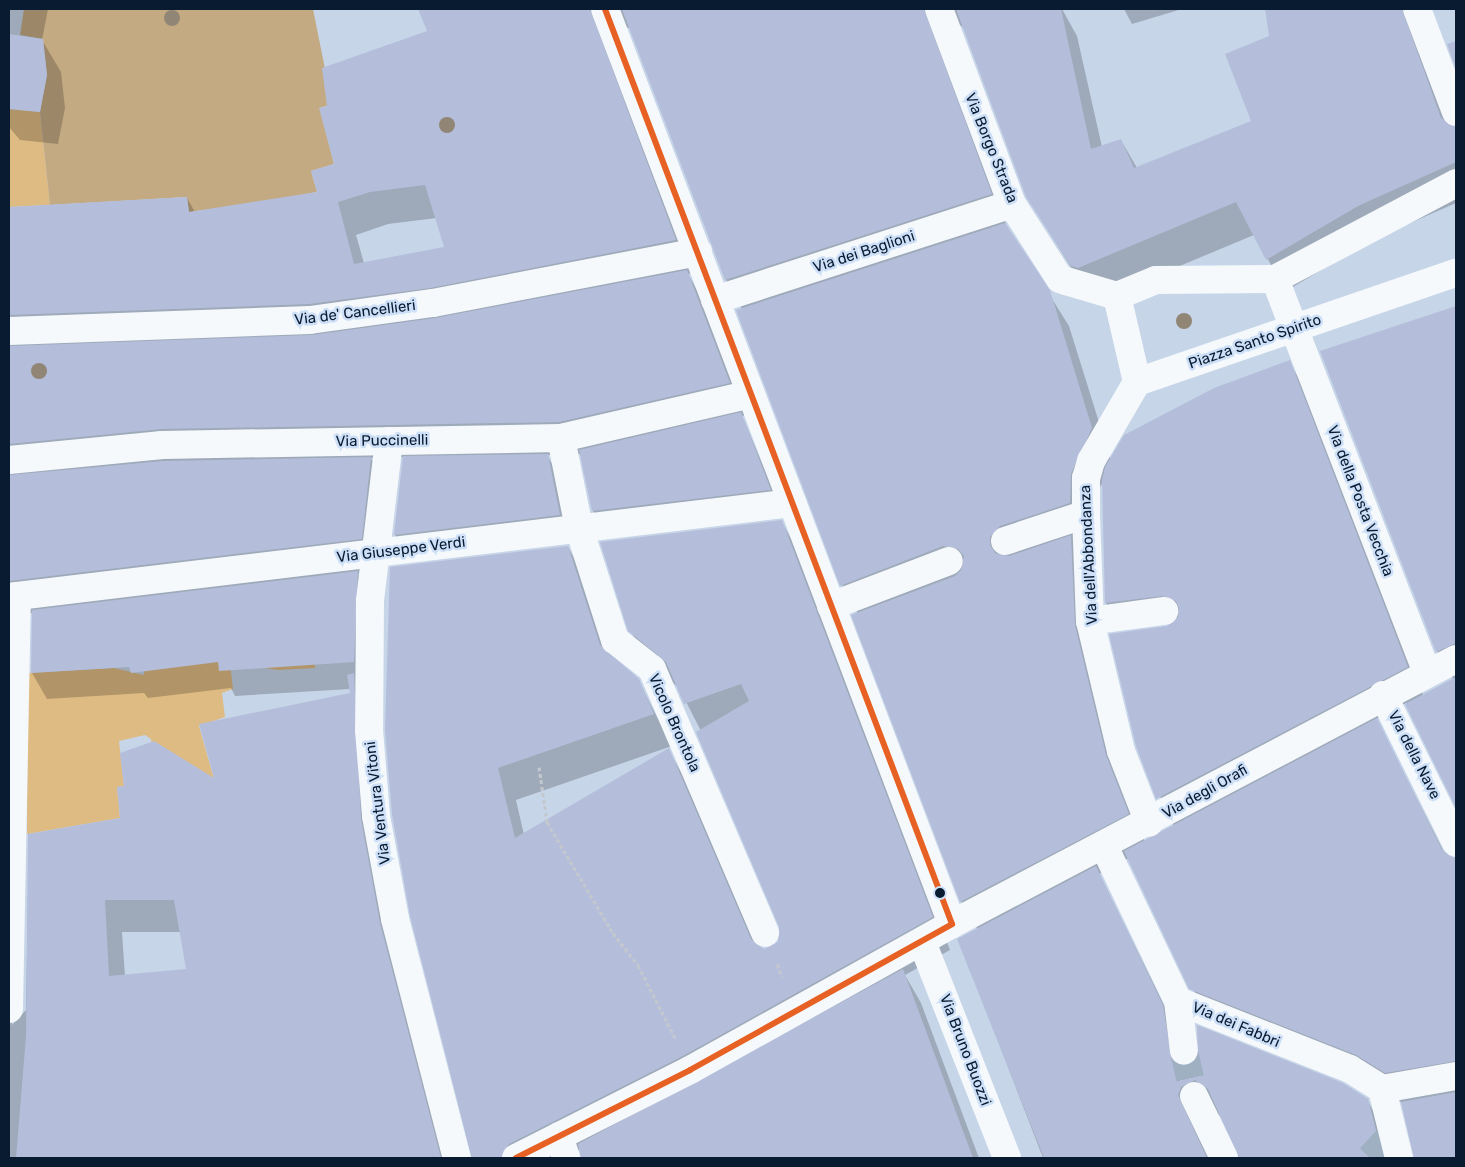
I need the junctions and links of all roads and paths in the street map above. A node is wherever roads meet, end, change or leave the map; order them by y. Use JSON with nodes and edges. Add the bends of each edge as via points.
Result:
{"nodes":[{"id":1,"x":605,"y":9,"type":"edge"},
{"id":2,"x":939,"y":9,"type":"edge"},
{"id":3,"x":1418,"y":9,"type":"edge"},
{"id":4,"x":1456,"y":112,"type":"edge"},
{"id":5,"x":1456,"y":183,"type":"edge"},
{"id":6,"x":1012,"y":204,"type":"junction"},
{"id":7,"x":698,"y":252,"type":"junction"},
{"id":8,"x":1456,"y":273,"type":"edge"},
{"id":9,"x":1275,"y":279,"type":"junction"},
{"id":10,"x":1117,"y":296,"type":"junction"},
{"id":11,"x":715,"y":300,"type":"junction"},
{"id":12,"x":1294,"y":329,"type":"junction"},
{"id":13,"x":9,"y":331,"type":"edge"},
{"id":14,"x":1137,"y":382,"type":"junction"},
{"id":15,"x":751,"y":394,"type":"junction"},
{"id":16,"x":561,"y":438,"type":"junction"},
{"id":17,"x":389,"y":441,"type":"junction"},
{"id":18,"x":9,"y":460,"type":"edge"},
{"id":19,"x":792,"y":503,"type":"junction"},
{"id":20,"x":1086,"y":514,"type":"junction"},
{"id":21,"x":579,"y":528,"type":"junction"},
{"id":22,"x":1005,"y":541,"type":"dead end"},
{"id":23,"x":376,"y":553,"type":"junction"},
{"id":24,"x":949,"y":561,"type":"dead end"},
{"id":25,"x":13,"y":596,"type":"edge"},
{"id":26,"x":832,"y":606,"type":"junction"},
{"id":27,"x":1164,"y":611,"type":"dead end"},
{"id":28,"x":1090,"y":621,"type":"junction"},
{"id":29,"x":1456,"y":659,"type":"edge"},
{"id":30,"x":1427,"y":672,"type":"junction"},
{"id":31,"x":1383,"y":695,"type":"junction"},
{"id":32,"x":539,"y":767,"type":"dead end"},
{"id":33,"x":1149,"y":822,"type":"junction"},
{"id":34,"x":1456,"y":843,"type":"edge"},
{"id":35,"x":1104,"y":846,"type":"junction"},
{"id":36,"x":952,"y":924,"type":"junction"},
{"id":37,"x":764,"y":933,"type":"joint"},
{"id":38,"x":922,"y":942,"type":"junction"},
{"id":39,"x":1178,"y":1001,"type":"junction"},
{"id":40,"x":9,"y":1008,"type":"edge"},
{"id":41,"x":797,"y":1012,"type":"junction"},
{"id":42,"x":1184,"y":1051,"type":"tunnel mouth"},
{"id":43,"x":690,"y":1070,"type":"junction"},
{"id":44,"x":1456,"y":1076,"type":"edge"},
{"id":45,"x":1382,"y":1089,"type":"junction"},
{"id":46,"x":1194,"y":1096,"type":"tunnel mouth"},
{"id":47,"x":563,"y":1147,"type":"edge"},
{"id":48,"x":457,"y":1158,"type":"edge"},
{"id":49,"x":516,"y":1158,"type":"edge"},
{"id":50,"x":1007,"y":1158,"type":"edge"},
{"id":51,"x":1224,"y":1158,"type":"edge"},
{"id":52,"x":1399,"y":1158,"type":"edge"}],
"edges":[{"from":1,"to":7,"type":"street"},
{"from":2,"to":6,"type":"street","name":"Via Borgo Strada"},
{"from":3,"to":4,"type":"street"},
{"from":5,"to":9,"type":"street"},
{"from":6,"to":10,"type":"street","name":"Via Borgo Strada","via":[[1060,279]]},
{"from":6,"to":11,"type":"street","name":"Via dei Baglioni"},
{"from":7,"to":11,"type":"street"},
{"from":7,"to":13,"type":"street","name":"Via de' Cancellieri","via":[[433,303],[310,320]]},
{"from":8,"to":12,"type":"street","name":"Piazza Santo Spirito"},
{"from":9,"to":10,"type":"street","via":[[1156,280]]},
{"from":9,"to":12,"type":"street","name":"Via della Posta Vecchia"},
{"from":10,"to":14,"type":"street"},
{"from":11,"to":15,"type":"street"},
{"from":12,"to":14,"type":"street","name":"Piazza Santo Spirito"},
{"from":12,"to":30,"type":"street","name":"Via della Posta Vecchia"},
{"from":14,"to":20,"type":"street","name":"Via dell'Abbondanza","via":[[1091,461],[1086,478]]},
{"from":15,"to":16,"type":"street","name":"Via Puccinelli"},
{"from":15,"to":19,"type":"street"},
{"from":16,"to":17,"type":"street","name":"Via Puccinelli"},
{"from":16,"to":21,"type":"street","name":"Vicolo Brontola"},
{"from":17,"to":18,"type":"street","name":"Via Puccinelli","via":[[162,445]]},
{"from":17,"to":23,"type":"street","name":"Via Ventura Vitoni"},
{"from":19,"to":21,"type":"street","name":"Via Giuseppe Verdi"},
{"from":19,"to":26,"type":"street"},
{"from":20,"to":22,"type":"street"},
{"from":20,"to":28,"type":"street","name":"Via dell'Abbondanza"},
{"from":21,"to":23,"type":"street","name":"Via Giuseppe Verdi"},
{"from":21,"to":37,"type":"street","name":"Vicolo Brontola","via":[[615,640],[652,669]]},
{"from":23,"to":25,"type":"street","name":"Via Giuseppe Verdi"},
{"from":23,"to":48,"type":"street","name":"Via Ventura Vitoni","via":[[370,601],[369,730],[376,816],[394,919]]},
{"from":24,"to":26,"type":"street"},
{"from":25,"to":40,"type":"street"},
{"from":26,"to":36,"type":"street"},
{"from":27,"to":28,"type":"street"},
{"from":28,"to":33,"type":"street","name":"Via dell'Abbondanza","via":[[1121,751]]},
{"from":29,"to":30,"type":"street","name":"Via degli Orafi"},
{"from":30,"to":31,"type":"street","name":"Via degli Orafi"},
{"from":31,"to":33,"type":"street","name":"Via degli Orafi"},
{"from":31,"to":34,"type":"street","name":"Via della Nave"},
{"from":32,"to":43,"type":"path","via":[[546,822],[613,933],[638,965]]},
{"from":33,"to":35,"type":"street","name":"Via degli Orafi"},
{"from":35,"to":36,"type":"street","name":"Via degli Orafi"},
{"from":35,"to":39,"type":"street","name":"Via dei Fabbri"},
{"from":36,"to":38,"type":"street","name":"Via degli Orafi"},
{"from":37,"to":41,"type":"path"},
{"from":38,"to":41,"type":"street","name":"Via degli Orafi"},
{"from":38,"to":50,"type":"street","name":"Via Bruno Buozzi"},
{"from":39,"to":42,"type":"street"},
{"from":39,"to":45,"type":"street","name":"Via dei Fabbri","via":[[1350,1069]]},
{"from":41,"to":43,"type":"street","name":"Via degli Orafi"},
{"from":43,"to":47,"type":"street","name":"Via degli Orafi"},
{"from":44,"to":45,"type":"street"},
{"from":45,"to":52,"type":"street"},
{"from":46,"to":51,"type":"street"},
{"from":47,"to":49,"type":"street","name":"Via degli Orafi"}]}
